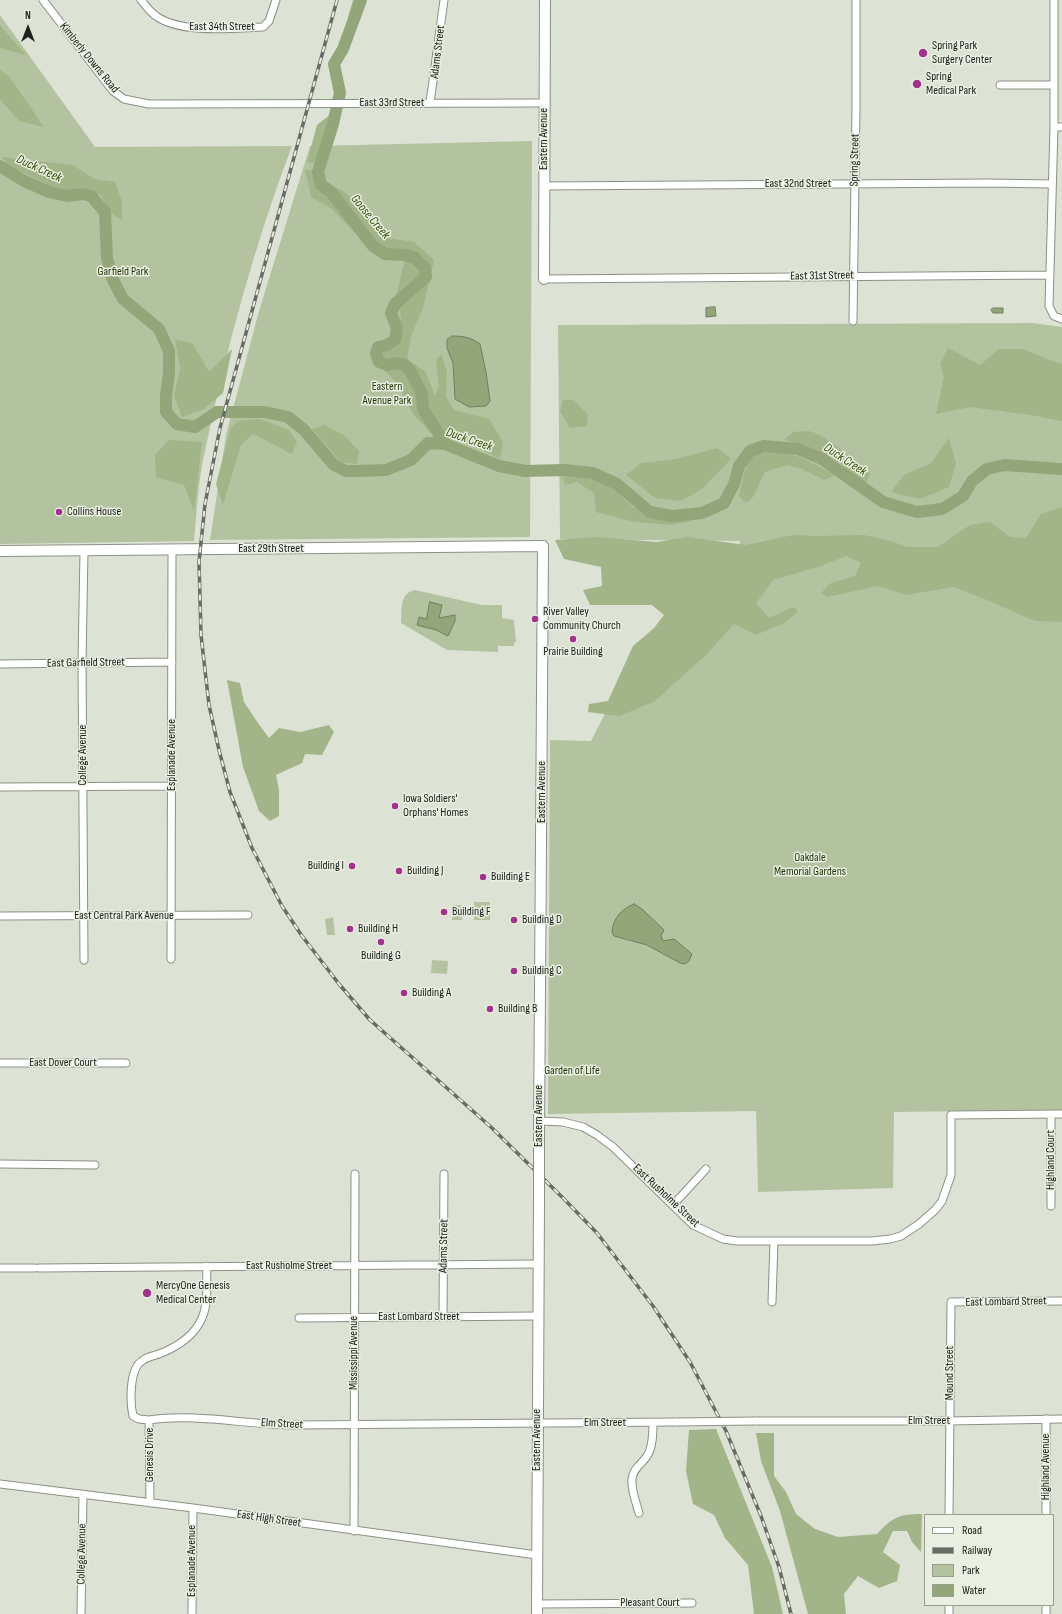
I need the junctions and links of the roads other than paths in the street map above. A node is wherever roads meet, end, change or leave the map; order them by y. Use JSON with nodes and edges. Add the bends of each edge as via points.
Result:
{"nodes":[{"id":1,"x":43,"y":0,"type":"edge"},
{"id":2,"x":141,"y":0,"type":"edge"},
{"id":3,"x":444,"y":0,"type":"edge"},
{"id":4,"x":545,"y":0,"type":"edge"},
{"id":5,"x":856,"y":0,"type":"edge"},
{"id":6,"x":1054,"y":0,"type":"edge"},
{"id":7,"x":275,"y":3,"type":"edge"},
{"id":8,"x":1058,"y":49,"type":"edge"},
{"id":9,"x":1000,"y":85,"type":"dead end"},
{"id":10,"x":1054,"y":85,"type":"junction"},
{"id":11,"x":430,"y":103,"type":"junction"},
{"id":12,"x":545,"y":103,"type":"junction"},
{"id":13,"x":239,"y":104,"type":"joint"},
{"id":14,"x":1054,"y":127,"type":"junction"},
{"id":15,"x":1062,"y":127,"type":"edge"},
{"id":16,"x":855,"y":184,"type":"junction"},
{"id":17,"x":1052,"y":184,"type":"junction"},
{"id":18,"x":544,"y":186,"type":"junction"},
{"id":19,"x":1050,"y":275,"type":"junction"},
{"id":20,"x":853,"y":276,"type":"junction"},
{"id":21,"x":544,"y":279,"type":"joint"},
{"id":22,"x":1062,"y":319,"type":"edge"},
{"id":23,"x":853,"y":321,"type":"dead end"},
{"id":24,"x":543,"y":546,"type":"joint"},
{"id":25,"x":84,"y":550,"type":"junction"},
{"id":26,"x":172,"y":550,"type":"junction"},
{"id":27,"x":0,"y":551,"type":"edge"},
{"id":28,"x":172,"y":662,"type":"junction"},
{"id":29,"x":82,"y":663,"type":"junction"},
{"id":30,"x":0,"y":664,"type":"edge"},
{"id":31,"x":172,"y":786,"type":"junction"},
{"id":32,"x":0,"y":787,"type":"edge"},
{"id":33,"x":83,"y":787,"type":"junction"},
{"id":34,"x":171,"y":915,"type":"junction"},
{"id":35,"x":248,"y":915,"type":"dead end"},
{"id":36,"x":0,"y":916,"type":"edge"},
{"id":37,"x":83,"y":916,"type":"junction"},
{"id":38,"x":171,"y":959,"type":"dead end"},
{"id":39,"x":84,"y":960,"type":"dead end"},
{"id":40,"x":0,"y":1063,"type":"edge"},
{"id":41,"x":126,"y":1063,"type":"dead end"},
{"id":42,"x":1051,"y":1114,"type":"junction"},
{"id":43,"x":1062,"y":1114,"type":"edge"},
{"id":44,"x":540,"y":1121,"type":"junction"},
{"id":45,"x":0,"y":1164,"type":"edge"},
{"id":46,"x":95,"y":1165,"type":"dead end"},
{"id":47,"x":706,"y":1169,"type":"dead end"},
{"id":48,"x":355,"y":1174,"type":"dead end"},
{"id":49,"x":444,"y":1174,"type":"dead end"},
{"id":50,"x":672,"y":1205,"type":"junction"},
{"id":51,"x":1052,"y":1206,"type":"dead end"},
{"id":52,"x":774,"y":1241,"type":"junction"},
{"id":53,"x":538,"y":1264,"type":"junction"},
{"id":54,"x":354,"y":1265,"type":"junction"},
{"id":55,"x":443,"y":1265,"type":"junction"},
{"id":56,"x":206,"y":1266,"type":"junction"},
{"id":57,"x":0,"y":1268,"type":"edge"},
{"id":58,"x":1062,"y":1301,"type":"edge"},
{"id":59,"x":772,"y":1302,"type":"dead end"},
{"id":60,"x":950,"y":1302,"type":"joint"},
{"id":61,"x":538,"y":1316,"type":"junction"},
{"id":62,"x":443,"y":1317,"type":"junction"},
{"id":63,"x":299,"y":1318,"type":"dead end"},
{"id":64,"x":354,"y":1318,"type":"junction"},
{"id":65,"x":1046,"y":1419,"type":"junction"},
{"id":66,"x":1062,"y":1419,"type":"edge"},
{"id":67,"x":149,"y":1420,"type":"junction"},
{"id":68,"x":949,"y":1421,"type":"junction"},
{"id":69,"x":653,"y":1422,"type":"junction"},
{"id":70,"x":537,"y":1424,"type":"junction"},
{"id":71,"x":354,"y":1425,"type":"junction"},
{"id":72,"x":0,"y":1484,"type":"edge"},
{"id":73,"x":83,"y":1494,"type":"junction"},
{"id":74,"x":150,"y":1503,"type":"junction"},
{"id":75,"x":193,"y":1508,"type":"junction"},
{"id":76,"x":639,"y":1513,"type":"dead end"},
{"id":77,"x":949,"y":1514,"type":"edge"},
{"id":78,"x":1046,"y":1514,"type":"edge"},
{"id":79,"x":354,"y":1531,"type":"junction"},
{"id":80,"x":537,"y":1555,"type":"junction"},
{"id":81,"x":692,"y":1603,"type":"dead end"},
{"id":82,"x":537,"y":1609,"type":"edge"},
{"id":83,"x":81,"y":1614,"type":"edge"},
{"id":84,"x":192,"y":1614,"type":"edge"}],
"edges":[{"from":1,"to":13,"type":"street","name":"Kimberly Downs Road","via":[[113,92],[124,99],[149,104]]},
{"from":2,"to":7,"type":"street","name":"East 34th Street","via":[[154,16],[185,28],[263,27],[269,21]]},
{"from":3,"to":11,"type":"street","name":"Adams Street"},
{"from":4,"to":12,"type":"street","name":"Eastern Avenue"},
{"from":5,"to":16,"type":"street","name":"Spring Street"},
{"from":6,"to":8,"type":"street"},
{"from":8,"to":10,"type":"street"},
{"from":9,"to":10,"type":"street"},
{"from":10,"to":14,"type":"street"},
{"from":11,"to":12,"type":"street","name":"East 33rd Street"},
{"from":11,"to":13,"type":"street","name":"East 33rd Street"},
{"from":12,"to":18,"type":"street","name":"Eastern Avenue"},
{"from":14,"to":15,"type":"street"},
{"from":14,"to":17,"type":"street"},
{"from":16,"to":17,"type":"street","name":"East 32nd Street"},
{"from":16,"to":18,"type":"street","name":"East 32nd Street"},
{"from":16,"to":20,"type":"street","name":"Spring Street"},
{"from":17,"to":19,"type":"street"},
{"from":18,"to":21,"type":"street","name":"Eastern Avenue"},
{"from":19,"to":20,"type":"street","name":"East 31st Street"},
{"from":19,"to":22,"type":"street","via":[[1049,306],[1054,316]]},
{"from":20,"to":21,"type":"street","name":"East 31st Street"},
{"from":20,"to":23,"type":"street","name":"Spring Street"},
{"from":24,"to":26,"type":"street","name":"East 29th Street"},
{"from":24,"to":44,"type":"street","name":"Eastern Avenue"},
{"from":25,"to":26,"type":"street","name":"East 29th Street"},
{"from":25,"to":27,"type":"street","name":"East 29th Street"},
{"from":25,"to":29,"type":"street","name":"College Avenue"},
{"from":26,"to":28,"type":"street","name":"Esplanade Avenue"},
{"from":28,"to":29,"type":"street","name":"East Garfield Street"},
{"from":28,"to":31,"type":"street","name":"Esplanade Avenue"},
{"from":29,"to":30,"type":"street","name":"East Garfield Street"},
{"from":29,"to":33,"type":"street","name":"College Avenue"},
{"from":31,"to":33,"type":"street"},
{"from":31,"to":34,"type":"street","name":"Esplanade Avenue"},
{"from":32,"to":33,"type":"street"},
{"from":33,"to":37,"type":"street","name":"College Avenue"},
{"from":34,"to":35,"type":"street","name":"East Central Park Avenue"},
{"from":34,"to":37,"type":"street","name":"East Central Park Avenue"},
{"from":34,"to":38,"type":"street","name":"Esplanade Avenue"},
{"from":36,"to":37,"type":"street","name":"East Central Park Avenue"},
{"from":37,"to":39,"type":"street","name":"College Avenue"},
{"from":40,"to":41,"type":"street","name":"East Dover Court"},
{"from":42,"to":43,"type":"street"},
{"from":42,"to":51,"type":"street","name":"Highland Court"},
{"from":42,"to":52,"type":"street","name":"East Rusholme Street","via":[[951,1115],[951,1175],[942,1202],[919,1224],[901,1236],[872,1241]]},
{"from":44,"to":50,"type":"street","name":"East Rusholme Street","via":[[563,1122],[583,1127],[597,1135],[614,1147]]},
{"from":44,"to":53,"type":"street","name":"Eastern Avenue","bridge":true},
{"from":45,"to":46,"type":"street"},
{"from":47,"to":50,"type":"street"},
{"from":48,"to":54,"type":"street","name":"Mississippi Avenue"},
{"from":49,"to":55,"type":"street","name":"Adams Street"},
{"from":50,"to":52,"type":"street","name":"East Rusholme Street","via":[[694,1225],[723,1239]]},
{"from":52,"to":59,"type":"street"},
{"from":53,"to":55,"type":"street","name":"East Rusholme Street"},
{"from":53,"to":61,"type":"street","name":"Eastern Avenue"},
{"from":54,"to":55,"type":"street","name":"East Rusholme Street"},
{"from":54,"to":56,"type":"street","name":"East Rusholme Street"},
{"from":54,"to":64,"type":"street","name":"Mississippi Avenue"},
{"from":55,"to":62,"type":"street","name":"Adams Street"},
{"from":56,"to":57,"type":"street","name":"East Rusholme Street"},
{"from":56,"to":67,"type":"street","name":"Genesis Drive","via":[[206,1302],[196,1329],[186,1340],[173,1348],[141,1361],[135,1370],[130,1406],[132,1416]]},
{"from":58,"to":60,"type":"street","name":"East Lombard Street"},
{"from":60,"to":68,"type":"street","name":"Mound Street"},
{"from":61,"to":62,"type":"street","name":"East Lombard Street"},
{"from":61,"to":70,"type":"street","name":"Eastern Avenue"},
{"from":62,"to":64,"type":"street","name":"East Lombard Street"},
{"from":63,"to":64,"type":"street","name":"East Lombard Street"},
{"from":64,"to":71,"type":"street","name":"Mississippi Avenue"},
{"from":65,"to":66,"type":"street","name":"Elm Street"},
{"from":65,"to":68,"type":"street","name":"Elm Street"},
{"from":65,"to":78,"type":"street","name":"Highland Avenue"},
{"from":67,"to":71,"type":"street","name":"Elm Street","via":[[174,1418],[289,1425]]},
{"from":67,"to":74,"type":"street","name":"Genesis Drive"},
{"from":68,"to":69,"type":"street","name":"Elm Street","bridge":true},
{"from":68,"to":77,"type":"street","name":"Mound Street"},
{"from":69,"to":70,"type":"street","name":"Elm Street"},
{"from":69,"to":76,"type":"street","via":[[648,1456],[632,1477]]},
{"from":70,"to":71,"type":"street","name":"Elm Street"},
{"from":70,"to":80,"type":"street","name":"Eastern Avenue"},
{"from":71,"to":79,"type":"street","name":"Mississippi Avenue"},
{"from":72,"to":73,"type":"street","name":"East High Street"},
{"from":73,"to":74,"type":"street","name":"East High Street"},
{"from":73,"to":83,"type":"street","name":"College Avenue"},
{"from":74,"to":75,"type":"street","name":"East High Street"},
{"from":75,"to":79,"type":"street","name":"East High Street"},
{"from":75,"to":84,"type":"street","name":"Esplanade Avenue"},
{"from":79,"to":80,"type":"street","name":"East High Street"},
{"from":80,"to":82,"type":"street","name":"Eastern Avenue"},
{"from":81,"to":82,"type":"street","name":"Pleasant Court"}]}
